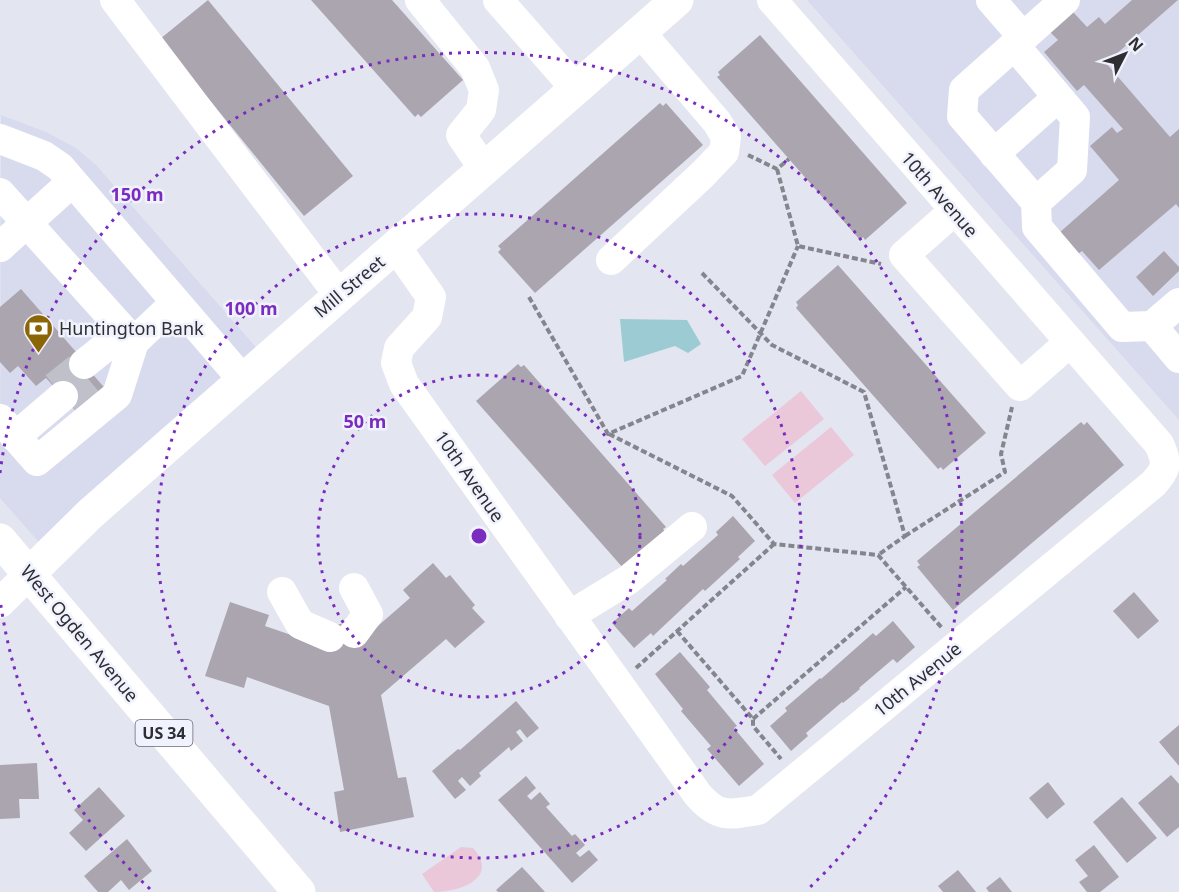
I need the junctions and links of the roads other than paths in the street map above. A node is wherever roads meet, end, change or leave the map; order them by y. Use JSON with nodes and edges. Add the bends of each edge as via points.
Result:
{"nodes":[{"id":1,"x":116,"y":0,"type":"edge"},
{"id":2,"x":420,"y":0,"type":"edge"},
{"id":3,"x":498,"y":0,"type":"edge"},
{"id":4,"x":677,"y":0,"type":"edge"},
{"id":5,"x":772,"y":0,"type":"edge"},
{"id":6,"x":991,"y":0,"type":"edge"},
{"id":7,"x":1065,"y":0,"type":"edge"},
{"id":8,"x":640,"y":32,"type":"junction"},
{"id":9,"x":1019,"y":41,"type":"junction"},
{"id":10,"x":576,"y":89,"type":"junction"},
{"id":11,"x":1058,"y":97,"type":"junction"},
{"id":12,"x":0,"y":139,"type":"edge"},
{"id":13,"x":994,"y":154,"type":"junction"},
{"id":14,"x":484,"y":169,"type":"junction"},
{"id":15,"x":72,"y":182,"type":"junction"},
{"id":16,"x":0,"y":194,"type":"edge"},
{"id":17,"x":1036,"y":202,"type":"junction"},
{"id":18,"x":955,"y":210,"type":"junction"},
{"id":19,"x":27,"y":223,"type":"junction"},
{"id":20,"x":396,"y":246,"type":"junction"},
{"id":21,"x":0,"y":247,"type":"edge"},
{"id":22,"x":610,"y":260,"type":"dead end"},
{"id":23,"x":339,"y":295,"type":"junction"},
{"id":24,"x":175,"y":303,"type":"junction"},
{"id":25,"x":1179,"y":303,"type":"edge"},
{"id":26,"x":1152,"y":326,"type":"junction"},
{"id":27,"x":134,"y":342,"type":"junction"},
{"id":28,"x":1071,"y":342,"type":"junction"},
{"id":29,"x":1179,"y":358,"type":"edge"},
{"id":30,"x":94,"y":376,"type":"tunnel mouth"},
{"id":31,"x":242,"y":379,"type":"junction"},
{"id":32,"x":66,"y":400,"type":"tunnel mouth"},
{"id":33,"x":15,"y":436,"type":"edge"},
{"id":34,"x":692,"y":527,"type":"dead end"},
{"id":35,"x":0,"y":540,"type":"edge"},
{"id":36,"x":30,"y":573,"type":"junction"},
{"id":37,"x":354,"y":588,"type":"dead end"},
{"id":38,"x":282,"y":592,"type":"dead end"},
{"id":39,"x":0,"y":603,"type":"edge"},
{"id":40,"x":569,"y":616,"type":"junction"},
{"id":41,"x":299,"y":892,"type":"edge"}],
"edges":[{"from":1,"to":23,"type":"street"},
{"from":2,"to":14,"type":"street","via":[[475,68],[484,90],[481,110],[461,135]]},
{"from":3,"to":10,"type":"street"},
{"from":4,"to":8,"type":"main road","name":"Mill Street"},
{"from":5,"to":18,"type":"street","name":"10th Avenue"},
{"from":6,"to":9,"type":"street"},
{"from":7,"to":9,"type":"street"},
{"from":8,"to":10,"type":"main road","name":"Mill Street"},
{"from":8,"to":22,"type":"street","via":[[717,122],[726,137],[725,145],[724,152],[703,174]]},
{"from":9,"to":11,"type":"street"},
{"from":9,"to":13,"type":"street","via":[[964,90],[962,116]]},
{"from":10,"to":14,"type":"main road","name":"Mill Street"},
{"from":11,"to":13,"type":"street"},
{"from":11,"to":17,"type":"street","via":[[1075,117],[1072,170]]},
{"from":12,"to":15,"type":"street","via":[[45,156]]},
{"from":13,"to":17,"type":"street"},
{"from":14,"to":20,"type":"main road","name":"Mill Street"},
{"from":15,"to":19,"type":"street"},
{"from":15,"to":24,"type":"street"},
{"from":16,"to":19,"type":"street"},
{"from":17,"to":26,"type":"street","via":[[1037,226],[1122,327]]},
{"from":18,"to":28,"type":"street","name":"10th Avenue"},
{"from":18,"to":28,"type":"street","via":[[904,255],[1020,386]]},
{"from":19,"to":21,"type":"street"},
{"from":19,"to":27,"type":"street"},
{"from":20,"to":23,"type":"main road","name":"Mill Street"},
{"from":20,"to":40,"type":"street","name":"10th Avenue","via":[[431,297],[427,317],[399,348],[396,363],[404,384]]},
{"from":23,"to":31,"type":"main road","name":"Mill Street"},
{"from":24,"to":27,"type":"street"},
{"from":24,"to":31,"type":"street"},
{"from":25,"to":26,"type":"street"},
{"from":26,"to":29,"type":"street"},
{"from":27,"to":30,"type":"street"},
{"from":27,"to":33,"type":"street","via":[[117,395],[37,461]]},
{"from":28,"to":40,"type":"street","name":"10th Avenue","via":[[1159,444],[1165,457],[1164,472],[758,810],[728,814],[709,808]]},
{"from":31,"to":36,"type":"main road","name":"Mill Street","via":[[90,514]]},
{"from":32,"to":33,"type":"street"},
{"from":34,"to":40,"type":"street","via":[[628,580]]},
{"from":35,"to":36,"type":"main road","name":"West Ogden Avenue","number":"US 34"},
{"from":36,"to":39,"type":"street","name":"Mill Street"},
{"from":36,"to":41,"type":"main road","name":"West Ogden Avenue","number":"US 34"},
{"from":37,"to":38,"type":"street","via":[[368,614],[342,635],[300,624]]}]}
